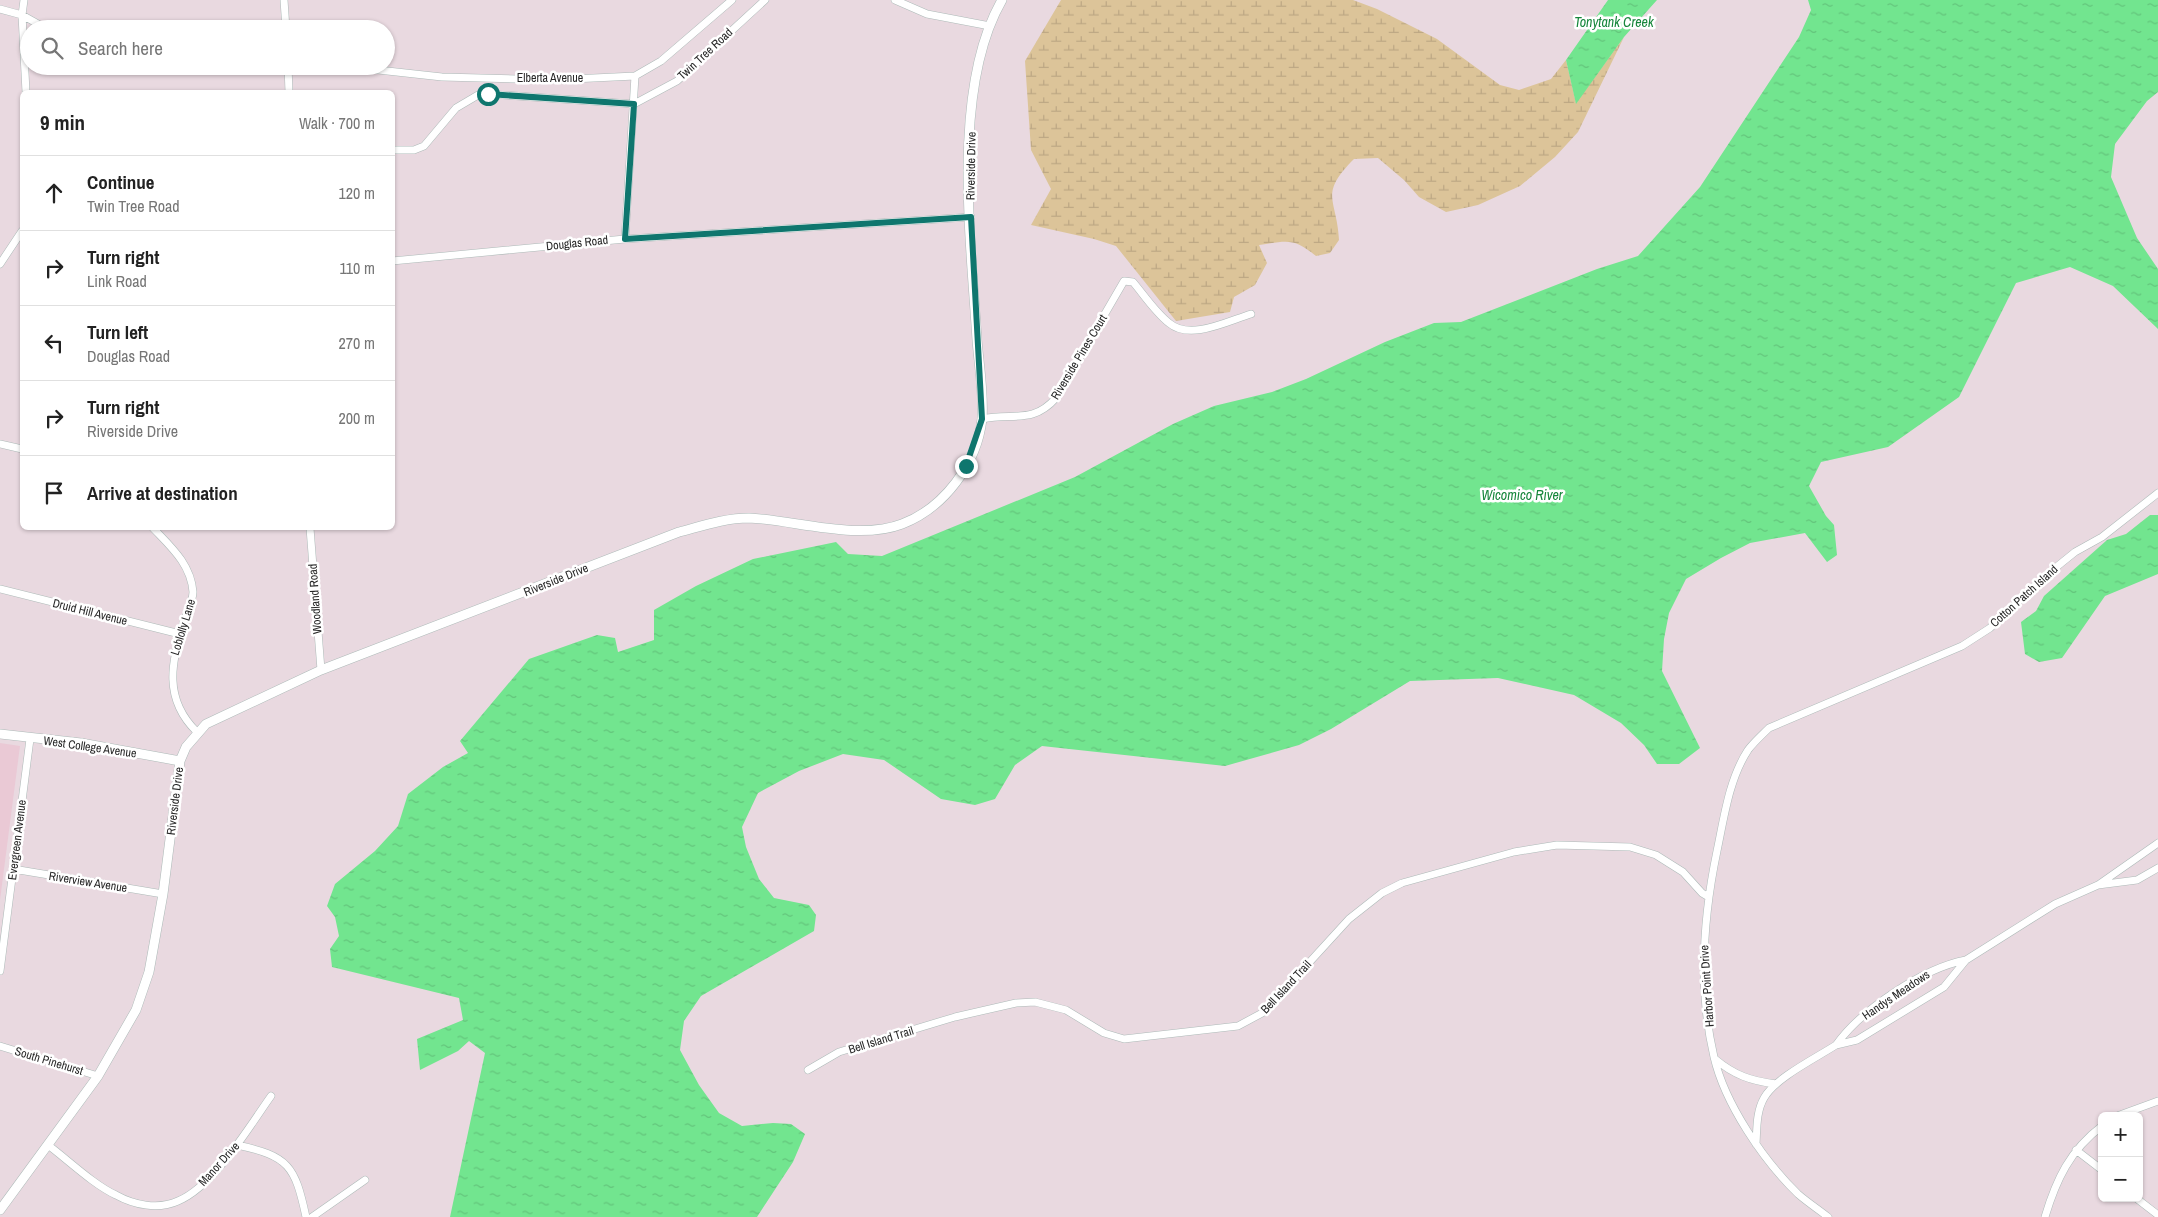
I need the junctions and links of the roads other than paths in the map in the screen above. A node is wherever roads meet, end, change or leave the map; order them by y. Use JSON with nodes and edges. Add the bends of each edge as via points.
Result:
{"nodes":[{"id":1,"x":24,"y":0,"type":"edge"},
{"id":2,"x":284,"y":0,"type":"edge"},
{"id":3,"x":732,"y":0,"type":"edge"},
{"id":4,"x":765,"y":0,"type":"edge"},
{"id":5,"x":895,"y":0,"type":"edge"},
{"id":6,"x":1002,"y":0,"type":"edge"},
{"id":7,"x":0,"y":9,"type":"edge"},
{"id":8,"x":22,"y":15,"type":"junction"},
{"id":9,"x":22,"y":20,"type":"edge"},
{"id":10,"x":31,"y":20,"type":"edge"},
{"id":11,"x":285,"y":20,"type":"edge"},
{"id":12,"x":990,"y":26,"type":"junction"},
{"id":13,"x":395,"y":72,"type":"edge"},
{"id":14,"x":25,"y":75,"type":"edge"},
{"id":15,"x":288,"y":75,"type":"edge"},
{"id":16,"x":635,"y":76,"type":"junction"},
{"id":17,"x":26,"y":90,"type":"edge"},
{"id":18,"x":288,"y":90,"type":"edge"},
{"id":19,"x":634,"y":104,"type":"junction"},
{"id":20,"x":395,"y":150,"type":"edge"},
{"id":21,"x":971,"y":217,"type":"junction"},
{"id":22,"x":20,"y":234,"type":"edge"},
{"id":23,"x":625,"y":239,"type":"junction"},
{"id":24,"x":395,"y":261,"type":"edge"},
{"id":25,"x":0,"y":264,"type":"edge"},
{"id":26,"x":1251,"y":314,"type":"dead end"},
{"id":27,"x":982,"y":419,"type":"junction"},
{"id":28,"x":0,"y":444,"type":"edge"},
{"id":29,"x":20,"y":449,"type":"edge"},
{"id":30,"x":2158,"y":492,"type":"edge"},
{"id":31,"x":155,"y":530,"type":"edge"},
{"id":32,"x":310,"y":530,"type":"edge"},
{"id":33,"x":0,"y":589,"type":"edge"},
{"id":34,"x":180,"y":634,"type":"junction"},
{"id":35,"x":321,"y":670,"type":"junction"},
{"id":36,"x":1769,"y":728,"type":"joint"},
{"id":37,"x":197,"y":732,"type":"junction"},
{"id":38,"x":0,"y":734,"type":"edge"},
{"id":39,"x":30,"y":739,"type":"junction"},
{"id":40,"x":180,"y":761,"type":"junction"},
{"id":41,"x":2158,"y":843,"type":"edge"},
{"id":42,"x":2158,"y":868,"type":"edge"},
{"id":43,"x":13,"y":869,"type":"junction"},
{"id":44,"x":2098,"y":885,"type":"junction"},
{"id":45,"x":163,"y":894,"type":"junction"},
{"id":46,"x":1708,"y":896,"type":"junction"},
{"id":47,"x":1966,"y":960,"type":"junction"},
{"id":48,"x":0,"y":971,"type":"edge"},
{"id":49,"x":1836,"y":1045,"type":"junction"},
{"id":50,"x":0,"y":1046,"type":"edge"},
{"id":51,"x":1714,"y":1058,"type":"junction"},
{"id":52,"x":808,"y":1070,"type":"dead end"},
{"id":53,"x":98,"y":1076,"type":"junction"},
{"id":54,"x":1776,"y":1084,"type":"junction"},
{"id":55,"x":271,"y":1096,"type":"dead end"},
{"id":56,"x":2158,"y":1101,"type":"edge"},
{"id":57,"x":2128,"y":1112,"type":"edge"},
{"id":58,"x":2098,"y":1130,"type":"edge"},
{"id":59,"x":1756,"y":1144,"type":"junction"},
{"id":60,"x":48,"y":1145,"type":"junction"},
{"id":61,"x":237,"y":1145,"type":"junction"},
{"id":62,"x":2076,"y":1150,"type":"junction"},
{"id":63,"x":2098,"y":1167,"type":"edge"},
{"id":64,"x":365,"y":1180,"type":"dead end"},
{"id":65,"x":2141,"y":1202,"type":"edge"},
{"id":66,"x":0,"y":1210,"type":"edge"},
{"id":67,"x":2158,"y":1215,"type":"edge"},
{"id":68,"x":306,"y":1217,"type":"edge"},
{"id":69,"x":312,"y":1217,"type":"edge"},
{"id":70,"x":1828,"y":1217,"type":"edge"},
{"id":71,"x":2045,"y":1217,"type":"edge"}],
"edges":[{"from":1,"to":8,"type":"street"},
{"from":2,"to":11,"type":"street"},
{"from":3,"to":16,"type":"street","name":"Elberta Avenue","via":[[661,61]]},
{"from":4,"to":19,"type":"street","name":"Twin Tree Road","via":[[677,80]]},
{"from":5,"to":12,"type":"street","via":[[927,14]]},
{"from":6,"to":12,"type":"street","name":"Riverside Drive"},
{"from":7,"to":8,"type":"street"},
{"from":8,"to":9,"type":"street"},
{"from":8,"to":10,"type":"street"},
{"from":12,"to":21,"type":"street","name":"Riverside Drive","via":[[973,94],[969,174]]},
{"from":13,"to":16,"type":"street","name":"Elberta Avenue","via":[[442,77],[552,80]]},
{"from":14,"to":17,"type":"street"},
{"from":15,"to":18,"type":"street"},
{"from":16,"to":19,"type":"street"},
{"from":19,"to":20,"type":"street","via":[[488,94],[456,108],[424,146],[414,150]]},
{"from":19,"to":23,"type":"street"},
{"from":21,"to":23,"type":"street","name":"Douglas Road"},
{"from":21,"to":27,"type":"street","name":"Riverside Drive"},
{"from":22,"to":25,"type":"street"},
{"from":23,"to":24,"type":"street","name":"Douglas Road"},
{"from":26,"to":27,"type":"street","name":"Riverside Pines Court","via":[[1215,326],[1186,331],[1169,323],[1133,282],[1127,280],[1047,408],[1036,415]]},
{"from":27,"to":35,"type":"street","name":"Riverside Drive","via":[[966,466],[953,487],[938,503],[903,524],[874,530],[834,529],[748,518],[717,521],[679,532]]},
{"from":28,"to":29,"type":"street"},
{"from":30,"to":36,"type":"street","name":"Cotton Patch Island","via":[[2102,537],[2075,552],[1990,628],[1962,646]]},
{"from":31,"to":34,"type":"street","name":"Loblolly Lane","via":[[184,562],[193,592]]},
{"from":32,"to":35,"type":"street","name":"Woodland Road"},
{"from":33,"to":34,"type":"street","name":"Druid Hill Avenue"},
{"from":34,"to":37,"type":"street","name":"Loblolly Lane","via":[[173,656],[174,696],[188,723]]},
{"from":35,"to":37,"type":"street","name":"Riverside Drive","via":[[218,718]]},
{"from":36,"to":46,"type":"street","name":"Harbor Point Drive","via":[[1748,751],[1732,787]]},
{"from":37,"to":40,"type":"street","name":"Riverside Drive"},
{"from":38,"to":39,"type":"street","name":"West College Avenue"},
{"from":39,"to":40,"type":"street","name":"West College Avenue","via":[[81,743]]},
{"from":39,"to":43,"type":"street","name":"Evergreen Avenue"},
{"from":40,"to":45,"type":"street","name":"Riverside Drive"},
{"from":41,"to":44,"type":"street","name":"Handys Meadows"},
{"from":42,"to":44,"type":"street","name":"Handys Meadows","via":[[2137,880]]},
{"from":43,"to":45,"type":"street","name":"Riverview Avenue"},
{"from":43,"to":48,"type":"street","name":"Evergreen Avenue"},
{"from":44,"to":47,"type":"street","name":"Handys Meadows","via":[[2055,904]]},
{"from":45,"to":53,"type":"street","name":"Riverside Drive","via":[[148,972],[136,1010]]},
{"from":46,"to":51,"type":"street","name":"Harbor Point Drive","via":[[1704,941],[1706,1001]]},
{"from":46,"to":52,"type":"street","name":"Bell Island Trail","via":[[1683,872],[1656,855],[1630,847],[1557,845],[1514,852],[1402,883],[1382,893],[1349,919],[1264,1012],[1238,1026],[1124,1039],[1104,1033],[1066,1010],[1035,1002],[1016,1003],[839,1052]]},
{"from":47,"to":49,"type":"street","name":"Handys Meadows","via":[[1939,967],[1916,979],[1849,1027]]},
{"from":47,"to":49,"type":"street","name":"Handys Meadows","via":[[1944,987],[1858,1040]]},
{"from":49,"to":54,"type":"street","name":"Handys Meadows"},
{"from":50,"to":53,"type":"street","name":"South Pinehurst"},
{"from":51,"to":54,"type":"street","via":[[1728,1070],[1752,1081]]},
{"from":51,"to":59,"type":"street","name":"Harbor Point Drive","via":[[1727,1094]]},
{"from":53,"to":60,"type":"street","name":"Riverside Drive"},
{"from":54,"to":59,"type":"street","name":"Handys Meadows","via":[[1764,1098]]},
{"from":55,"to":61,"type":"street","name":"Manor Drive"},
{"from":56,"to":57,"type":"street"},
{"from":58,"to":62,"type":"street"},
{"from":59,"to":70,"type":"street","name":"Harbor Point Drive","via":[[1798,1194]]},
{"from":60,"to":61,"type":"street","name":"Manor Drive","via":[[113,1194],[148,1206],[178,1202],[191,1194]]},
{"from":60,"to":66,"type":"street","name":"Riverside Drive"},
{"from":61,"to":68,"type":"street","via":[[264,1151],[290,1168],[300,1186]]},
{"from":62,"to":63,"type":"street"},
{"from":62,"to":71,"type":"street","via":[[2057,1180]]},
{"from":64,"to":69,"type":"street"},
{"from":65,"to":67,"type":"street"}]}
